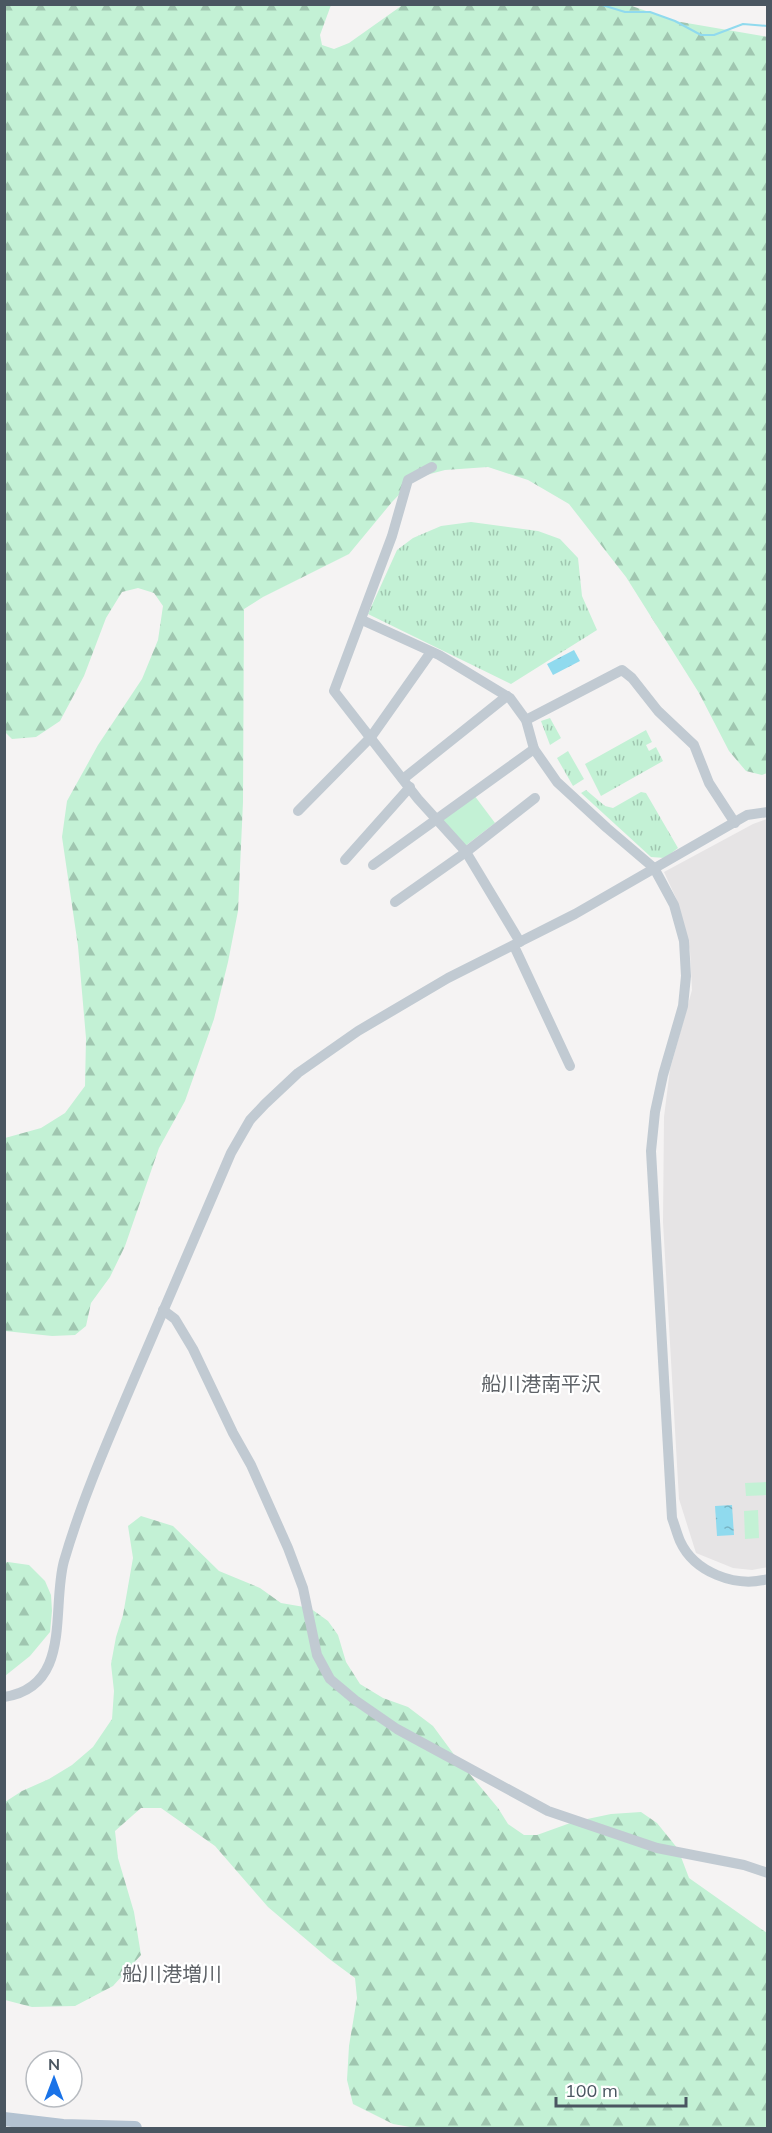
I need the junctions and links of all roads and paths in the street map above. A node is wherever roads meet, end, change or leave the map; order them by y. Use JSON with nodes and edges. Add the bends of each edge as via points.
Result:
{"nodes":[{"id":1,"x":432,"y":467,"type":"dead end"},
{"id":2,"x":362,"y":620,"type":"junction"},
{"id":3,"x":431,"y":652,"type":"junction"},
{"id":4,"x":507,"y":696,"type":"junction"},
{"id":5,"x":526,"y":720,"type":"junction"},
{"id":6,"x":371,"y":737,"type":"junction"},
{"id":7,"x":534,"y":748,"type":"junction"},
{"id":8,"x":406,"y":783,"type":"junction"},
{"id":9,"x":535,"y":798,"type":"dead end"},
{"id":10,"x":298,"y":811,"type":"dead end"},
{"id":11,"x":768,"y":812,"type":"edge"},
{"id":12,"x":436,"y":818,"type":"junction"},
{"id":13,"x":735,"y":822,"type":"junction"},
{"id":14,"x":465,"y":852,"type":"junction"},
{"id":15,"x":345,"y":860,"type":"dead end"},
{"id":16,"x":373,"y":865,"type":"dead end"},
{"id":17,"x":654,"y":868,"type":"junction"},
{"id":18,"x":395,"y":902,"type":"dead end"},
{"id":19,"x":517,"y":944,"type":"junction"},
{"id":20,"x":570,"y":1066,"type":"dead end"},
{"id":21,"x":163,"y":1310,"type":"junction"},
{"id":22,"x":768,"y":1579,"type":"edge"},
{"id":23,"x":4,"y":1697,"type":"edge"},
{"id":24,"x":768,"y":1873,"type":"edge"},
{"id":25,"x":4,"y":2119,"type":"edge"},
{"id":26,"x":135,"y":2128,"type":"edge"}],
"edges":[{"from":1,"to":2,"type":"street","via":[[408,480]]},
{"from":2,"to":3,"type":"street"},
{"from":2,"to":6,"type":"street","via":[[334,691]]},
{"from":3,"to":4,"type":"street"},
{"from":3,"to":6,"type":"street"},
{"from":4,"to":5,"type":"street"},
{"from":4,"to":8,"type":"street"},
{"from":5,"to":7,"type":"street"},
{"from":5,"to":13,"type":"street","via":[[622,670],[694,746],[709,783]]},
{"from":6,"to":8,"type":"street"},
{"from":6,"to":10,"type":"street"},
{"from":7,"to":12,"type":"street"},
{"from":7,"to":17,"type":"street","via":[[557,782]]},
{"from":8,"to":12,"type":"street"},
{"from":8,"to":15,"type":"street"},
{"from":9,"to":14,"type":"street"},
{"from":11,"to":13,"type":"street","via":[[747,815]]},
{"from":12,"to":14,"type":"street"},
{"from":12,"to":16,"type":"street"},
{"from":13,"to":17,"type":"street"},
{"from":14,"to":18,"type":"street"},
{"from":14,"to":19,"type":"street"},
{"from":17,"to":19,"type":"street"},
{"from":17,"to":22,"type":"street","via":[[674,905],[684,941],[686,976],[683,1006],[655,1112],[651,1151],[672,1518],[680,1543],[713,1574],[732,1581]]},
{"from":19,"to":20,"type":"street"},
{"from":19,"to":21,"type":"street","via":[[383,1015],[298,1073],[265,1104],[250,1120],[231,1153]]},
{"from":21,"to":23,"type":"street","via":[[88,1491],[64,1562],[51,1661],[31,1687]]},
{"from":21,"to":24,"type":"street","via":[[175,1319],[193,1349],[251,1465],[300,1578],[317,1655],[330,1679],[397,1729],[548,1811],[657,1848]]},
{"from":25,"to":26,"type":"main road"}]}
